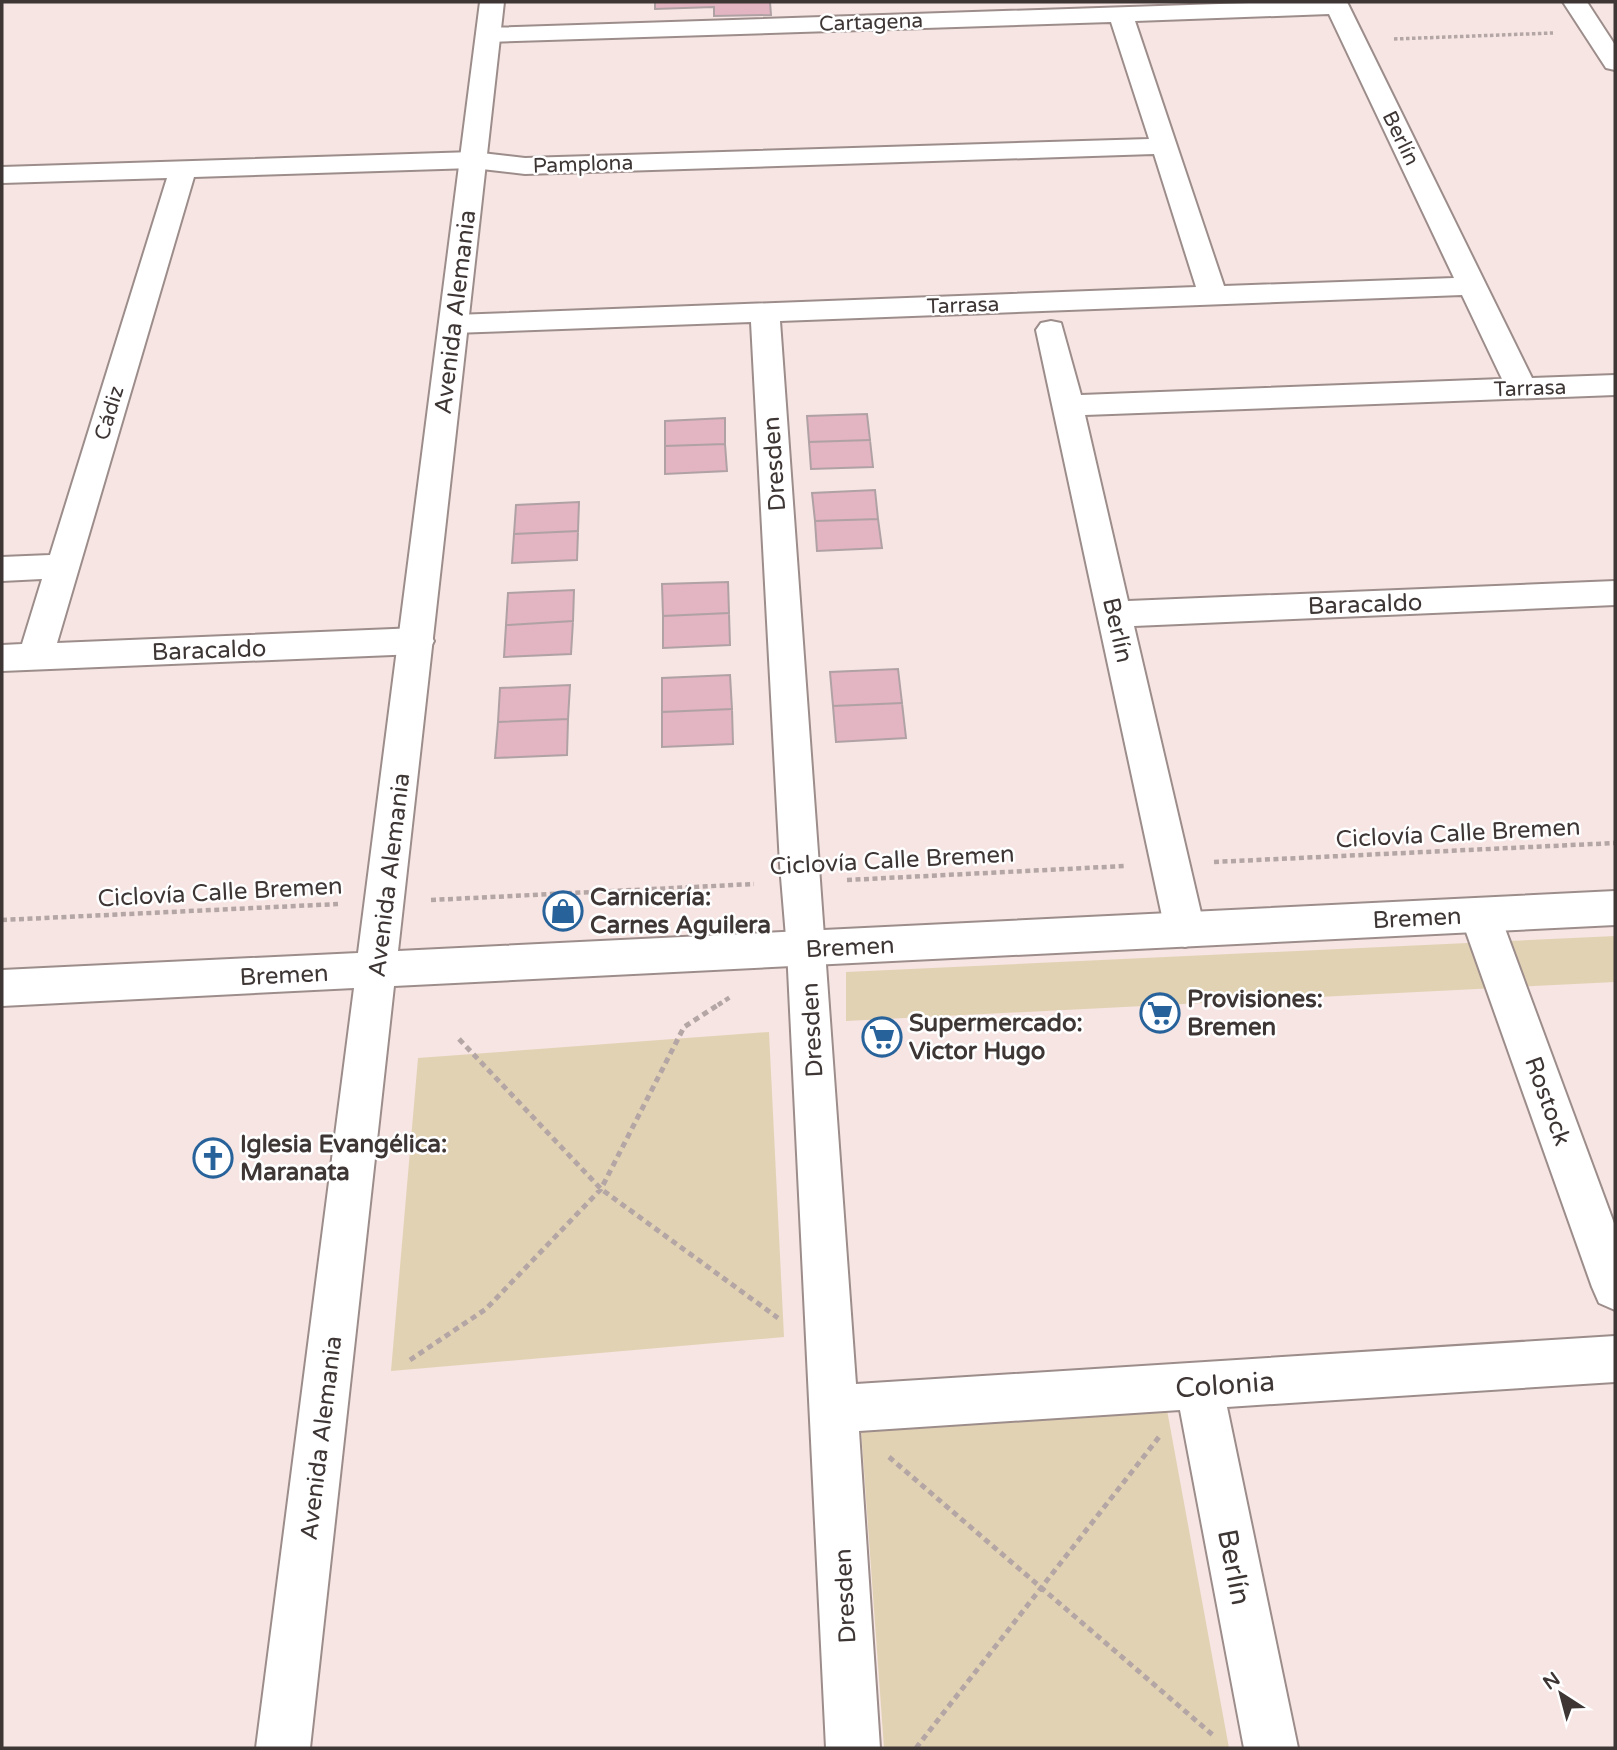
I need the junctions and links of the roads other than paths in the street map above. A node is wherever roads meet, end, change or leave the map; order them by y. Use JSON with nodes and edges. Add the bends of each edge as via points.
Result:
{"nodes":[{"id":1,"x":492,"y":2,"type":"edge"},
{"id":2,"x":1575,"y":2,"type":"edge"},
{"id":3,"x":1337,"y":4,"type":"edge"},
{"id":4,"x":1121,"y":14,"type":"junction"},
{"id":5,"x":488,"y":35,"type":"junction"},
{"id":6,"x":1615,"y":63,"type":"edge"},
{"id":7,"x":1164,"y":146,"type":"junction"},
{"id":8,"x":473,"y":160,"type":"junction"},
{"id":9,"x":183,"y":170,"type":"junction"},
{"id":10,"x":2,"y":175,"type":"edge"},
{"id":11,"x":1472,"y":286,"type":"junction"},
{"id":12,"x":1213,"y":296,"type":"junction"},
{"id":13,"x":765,"y":312,"type":"junction"},
{"id":14,"x":454,"y":324,"type":"junction"},
{"id":15,"x":1051,"y":330,"type":"dead end"},
{"id":16,"x":1615,"y":385,"type":"edge"},
{"id":17,"x":1522,"y":389,"type":"junction"},
{"id":18,"x":1068,"y":406,"type":"junction"},
{"id":19,"x":62,"y":566,"type":"junction"},
{"id":20,"x":2,"y":569,"type":"edge"},
{"id":21,"x":1615,"y":593,"type":"edge"},
{"id":22,"x":1115,"y":614,"type":"junction"},
{"id":23,"x":417,"y":641,"type":"junction"},
{"id":24,"x":18,"y":658,"type":"edge"},
{"id":25,"x":1615,"y":908,"type":"edge"},
{"id":26,"x":1480,"y":915,"type":"junction"},
{"id":27,"x":1185,"y":930,"type":"junction"},
{"id":28,"x":807,"y":949,"type":"junction"},
{"id":29,"x":378,"y":971,"type":"junction"},
{"id":30,"x":2,"y":988,"type":"edge"},
{"id":31,"x":1615,"y":1287,"type":"edge"},
{"id":32,"x":1615,"y":1359,"type":"edge"},
{"id":33,"x":1199,"y":1386,"type":"junction"},
{"id":34,"x":834,"y":1409,"type":"junction"},
{"id":35,"x":283,"y":1748,"type":"edge"},
{"id":36,"x":853,"y":1748,"type":"edge"},
{"id":37,"x":1271,"y":1748,"type":"edge"}],
"edges":[{"from":1,"to":5,"type":"street","name":"Avenida Alemania"},
{"from":2,"to":6,"type":"street"},
{"from":3,"to":4,"type":"street","name":"Cartagena"},
{"from":3,"to":11,"type":"street","name":"Berlín"},
{"from":4,"to":5,"type":"street","name":"Cartagena"},
{"from":4,"to":7,"type":"street"},
{"from":5,"to":8,"type":"street","name":"Avenida Alemania"},
{"from":7,"to":8,"type":"street","name":"Pamplona","via":[[525,166]]},
{"from":7,"to":12,"type":"street"},
{"from":8,"to":9,"type":"street","name":"Pamplona"},
{"from":8,"to":14,"type":"street","name":"Avenida Alemania"},
{"from":9,"to":10,"type":"street","name":"Pamplona"},
{"from":9,"to":19,"type":"street","name":"Cádiz"},
{"from":11,"to":12,"type":"street","name":"Tarrasa"},
{"from":11,"to":17,"type":"street","name":"Berlín"},
{"from":12,"to":13,"type":"street","name":"Tarrasa"},
{"from":13,"to":14,"type":"street","name":"Tarrasa"},
{"from":13,"to":28,"type":"street","name":"Dresden"},
{"from":14,"to":23,"type":"street","name":"Avenida Alemania"},
{"from":15,"to":18,"type":"street","name":"Berlín"},
{"from":16,"to":17,"type":"street","name":"Tarrasa"},
{"from":17,"to":18,"type":"street","name":"Tarrasa"},
{"from":18,"to":22,"type":"street","name":"Berlín"},
{"from":19,"to":20,"type":"street"},
{"from":19,"to":24,"type":"street","name":"Cádiz"},
{"from":21,"to":22,"type":"street","name":"Baracaldo"},
{"from":22,"to":27,"type":"street","name":"Berlín"},
{"from":23,"to":24,"type":"street","name":"Baracaldo"},
{"from":23,"to":29,"type":"street","name":"Avenida Alemania"},
{"from":25,"to":26,"type":"street","name":"Bremen"},
{"from":26,"to":27,"type":"street","name":"Bremen"},
{"from":26,"to":31,"type":"street","name":"Rostock"},
{"from":27,"to":28,"type":"street","name":"Bremen"},
{"from":28,"to":29,"type":"street","name":"Bremen"},
{"from":28,"to":34,"type":"street","name":"Dresden"},
{"from":29,"to":30,"type":"street","name":"Bremen"},
{"from":29,"to":35,"type":"street","name":"Avenida Alemania"},
{"from":32,"to":33,"type":"street","name":"Colonia"},
{"from":33,"to":34,"type":"street","name":"Colonia"},
{"from":33,"to":37,"type":"street","name":"Berlín"},
{"from":34,"to":36,"type":"street","name":"Dresden"}]}
